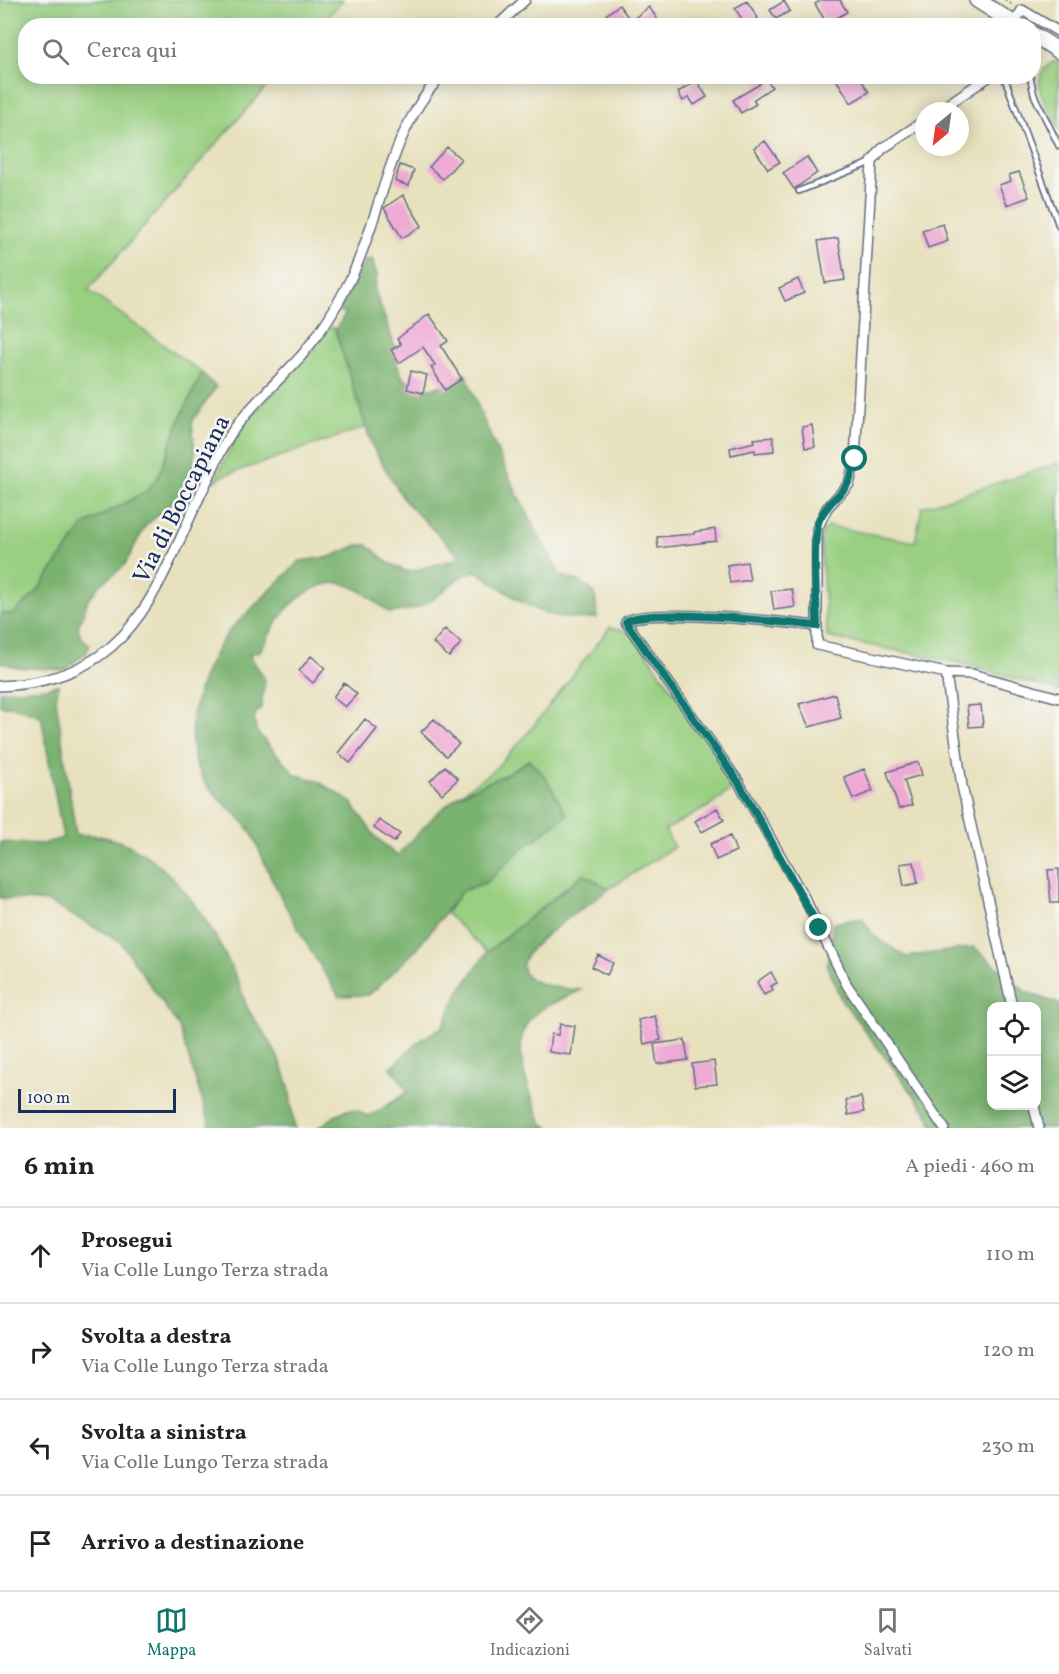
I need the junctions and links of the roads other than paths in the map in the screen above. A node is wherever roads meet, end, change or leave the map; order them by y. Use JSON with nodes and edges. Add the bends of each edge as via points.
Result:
{"nodes":[{"id":1,"x":525,"y":0,"type":"edge"},
{"id":2,"x":977,"y":0,"type":"edge"},
{"id":3,"x":506,"y":18,"type":"edge"},
{"id":4,"x":1006,"y":18,"type":"edge"},
{"id":5,"x":1019,"y":18,"type":"edge"},
{"id":6,"x":1035,"y":18,"type":"edge"},
{"id":7,"x":1041,"y":22,"type":"edge"},
{"id":8,"x":1057,"y":32,"type":"edge"},
{"id":9,"x":1041,"y":43,"type":"edge"},
{"id":10,"x":1059,"y":51,"type":"edge"},
{"id":11,"x":435,"y":84,"type":"edge"},
{"id":12,"x":978,"y":84,"type":"edge"},
{"id":13,"x":1007,"y":84,"type":"edge"},
{"id":14,"x":1032,"y":84,"type":"edge"},
{"id":15,"x":951,"y":102,"type":"edge"},
{"id":16,"x":915,"y":127,"type":"edge"},
{"id":17,"x":1059,"y":146,"type":"edge"},
{"id":18,"x":872,"y":162,"type":"junction"},
{"id":19,"x":799,"y":191,"type":"dead end"},
{"id":20,"x":1059,"y":226,"type":"edge"},
{"id":21,"x":817,"y":626,"type":"junction"},
{"id":22,"x":946,"y":673,"type":"junction"},
{"id":23,"x":0,"y":686,"type":"edge"},
{"id":24,"x":1059,"y":698,"type":"edge"},
{"id":25,"x":1011,"y":1002,"type":"edge"},
{"id":26,"x":1035,"y":1110,"type":"edge"},
{"id":27,"x":944,"y":1128,"type":"edge"},
{"id":28,"x":1039,"y":1128,"type":"edge"}],
"edges":[{"from":1,"to":3,"type":"street"},
{"from":2,"to":4,"type":"main road"},
{"from":5,"to":6,"type":"street","via":[[1022,10]]},
{"from":7,"to":8,"type":"street"},
{"from":9,"to":10,"type":"main road"},
{"from":11,"to":23,"type":"street","name":"Via di Boccapiana","via":[[404,128],[361,256],[335,307],[303,354],[231,433],[166,573],[142,615],[106,650],[64,675]]},
{"from":12,"to":15,"type":"street"},
{"from":13,"to":20,"type":"lane"},
{"from":14,"to":17,"type":"lane"},
{"from":16,"to":18,"type":"street","via":[[882,149]]},
{"from":18,"to":19,"type":"lane"},
{"from":18,"to":21,"type":"street","via":[[855,459],[849,484],[824,513],[817,529]]},
{"from":21,"to":22,"type":"street","via":[[817,645]]},
{"from":21,"to":27,"type":"street","via":[[682,615],[633,617],[626,622],[739,783],[806,901],[847,985]]},
{"from":22,"to":24,"type":"street","via":[[972,674]]},
{"from":22,"to":25,"type":"street","via":[[962,786]]},
{"from":26,"to":28,"type":"street"}]}
